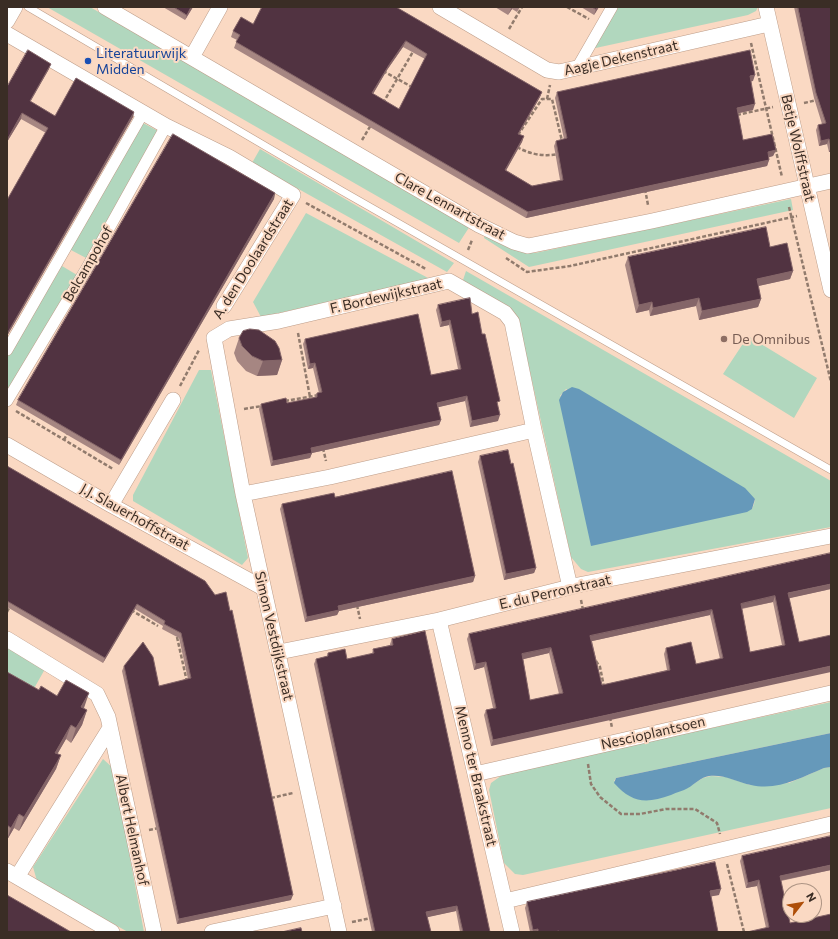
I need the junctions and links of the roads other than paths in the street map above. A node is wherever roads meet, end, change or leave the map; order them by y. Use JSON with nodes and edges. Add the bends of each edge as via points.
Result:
{"nodes":[{"id":1,"x":15,"y":7,"type":"edge"},
{"id":2,"x":28,"y":7,"type":"edge"},
{"id":3,"x":105,"y":7,"type":"edge"},
{"id":4,"x":220,"y":7,"type":"edge"},
{"id":5,"x":440,"y":7,"type":"edge"},
{"id":6,"x":612,"y":7,"type":"edge"},
{"id":7,"x":766,"y":7,"type":"edge"},
{"id":8,"x":7,"y":21,"type":"edge"},
{"id":9,"x":769,"y":24,"type":"junction"},
{"id":10,"x":7,"y":34,"type":"edge"},
{"id":11,"x":192,"y":57,"type":"junction"},
{"id":12,"x":577,"y":68,"type":"junction"},
{"id":13,"x":143,"y":113,"type":"junction"},
{"id":14,"x":166,"y":126,"type":"junction"},
{"id":15,"x":831,"y":181,"type":"edge"},
{"id":16,"x":807,"y":186,"type":"junction"},
{"id":17,"x":831,"y":290,"type":"edge"},
{"id":18,"x":224,"y":306,"type":"dead end"},
{"id":19,"x":211,"y":336,"type":"joint"},
{"id":20,"x":7,"y":350,"type":"edge"},
{"id":21,"x":173,"y":400,"type":"road end"},
{"id":22,"x":10,"y":406,"type":"edge"},
{"id":23,"x":534,"y":430,"type":"junction"},
{"id":24,"x":7,"y":445,"type":"edge"},
{"id":25,"x":831,"y":470,"type":"edge"},
{"id":26,"x":243,"y":494,"type":"junction"},
{"id":27,"x":111,"y":505,"type":"junction"},
{"id":28,"x":831,"y":536,"type":"edge"},
{"id":29,"x":574,"y":586,"type":"junction"},
{"id":30,"x":263,"y":588,"type":"junction"},
{"id":31,"x":439,"y":620,"type":"junction"},
{"id":32,"x":7,"y":639,"type":"edge"},
{"id":33,"x":279,"y":652,"type":"junction"},
{"id":34,"x":831,"y":692,"type":"edge"},
{"id":35,"x":110,"y":728,"type":"junction"},
{"id":36,"x":475,"y":774,"type":"junction"},
{"id":37,"x":831,"y":824,"type":"edge"},
{"id":38,"x":12,"y":874,"type":"edge"},
{"id":39,"x":505,"y":901,"type":"junction"},
{"id":40,"x":334,"y":906,"type":"junction"},
{"id":41,"x":339,"y":929,"type":"edge"},
{"id":42,"x":112,"y":932,"type":"edge"},
{"id":43,"x":154,"y":932,"type":"edge"},
{"id":44,"x":212,"y":932,"type":"edge"},
{"id":45,"x":512,"y":932,"type":"edge"}],
"edges":[{"from":1,"to":8,"type":"street"},
{"from":2,"to":25,"type":"lane","via":[[463,261]]},
{"from":3,"to":11,"type":"street","name":"Clare Lennartstraat"},
{"from":4,"to":11,"type":"street"},
{"from":5,"to":12,"type":"street","name":"Aagje Dekenstraat","via":[[547,70],[559,72]]},
{"from":6,"to":12,"type":"street"},
{"from":7,"to":9,"type":"street","name":"Betje Wolffstraat"},
{"from":9,"to":12,"type":"street","name":"Aagje Dekenstraat"},
{"from":9,"to":16,"type":"street","name":"Betje Wolffstraat"},
{"from":10,"to":13,"type":"street","name":"A. den Doolaardstraat"},
{"from":11,"to":16,"type":"street","name":"Clare Lennartstraat","via":[[479,225],[528,246]]},
{"from":13,"to":14,"type":"street","name":"A. den Doolaardstraat"},
{"from":13,"to":20,"type":"street","name":"Belcampohof"},
{"from":14,"to":18,"type":"street","name":"A. den Doolaardstraat","via":[[229,157],[293,195]]},
{"from":14,"to":22,"type":"street","name":"Belcampohof"},
{"from":15,"to":16,"type":"street","name":"Clare Lennartstraat"},
{"from":16,"to":17,"type":"street","name":"Betje Wolffstraat"},
{"from":19,"to":23,"type":"street","name":"F. Bordewijkstraat","via":[[229,329],[279,321],[449,281],[505,314],[512,322]]},
{"from":19,"to":26,"type":"street","name":"Simon Vestdijkstraat"},
{"from":21,"to":27,"type":"street"},
{"from":23,"to":26,"type":"street","via":[[330,477]]},
{"from":23,"to":29,"type":"street","name":"F. Bordewijkstraat"},
{"from":24,"to":27,"type":"street","name":"J.J. Slauerhoffstraat"},
{"from":26,"to":30,"type":"street","name":"Simon Vestdijkstraat"},
{"from":27,"to":30,"type":"street","name":"J.J. Slauerhoffstraat"},
{"from":28,"to":29,"type":"street","name":"E. du Perronstraat"},
{"from":29,"to":31,"type":"street","name":"E. du Perronstraat"},
{"from":30,"to":33,"type":"street","name":"Simon Vestdijkstraat"},
{"from":31,"to":33,"type":"street","name":"E. du Perronstraat"},
{"from":31,"to":36,"type":"street","name":"Menno ter Braakstraat"},
{"from":32,"to":35,"type":"street","name":"Albert Helmanhof","via":[[97,694]]},
{"from":33,"to":40,"type":"street","name":"Simon Vestdijkstraat"},
{"from":34,"to":36,"type":"street","name":"Nescioplantsoen"},
{"from":35,"to":38,"type":"street"},
{"from":35,"to":43,"type":"street","name":"Albert Helmanhof"},
{"from":36,"to":39,"type":"street","name":"Menno ter Braakstraat"},
{"from":37,"to":39,"type":"street"},
{"from":38,"to":42,"type":"street"},
{"from":39,"to":45,"type":"street","name":"Menno ter Braakstraat"},
{"from":40,"to":41,"type":"street","name":"Simon Vestdijkstraat"},
{"from":40,"to":44,"type":"street"}]}
